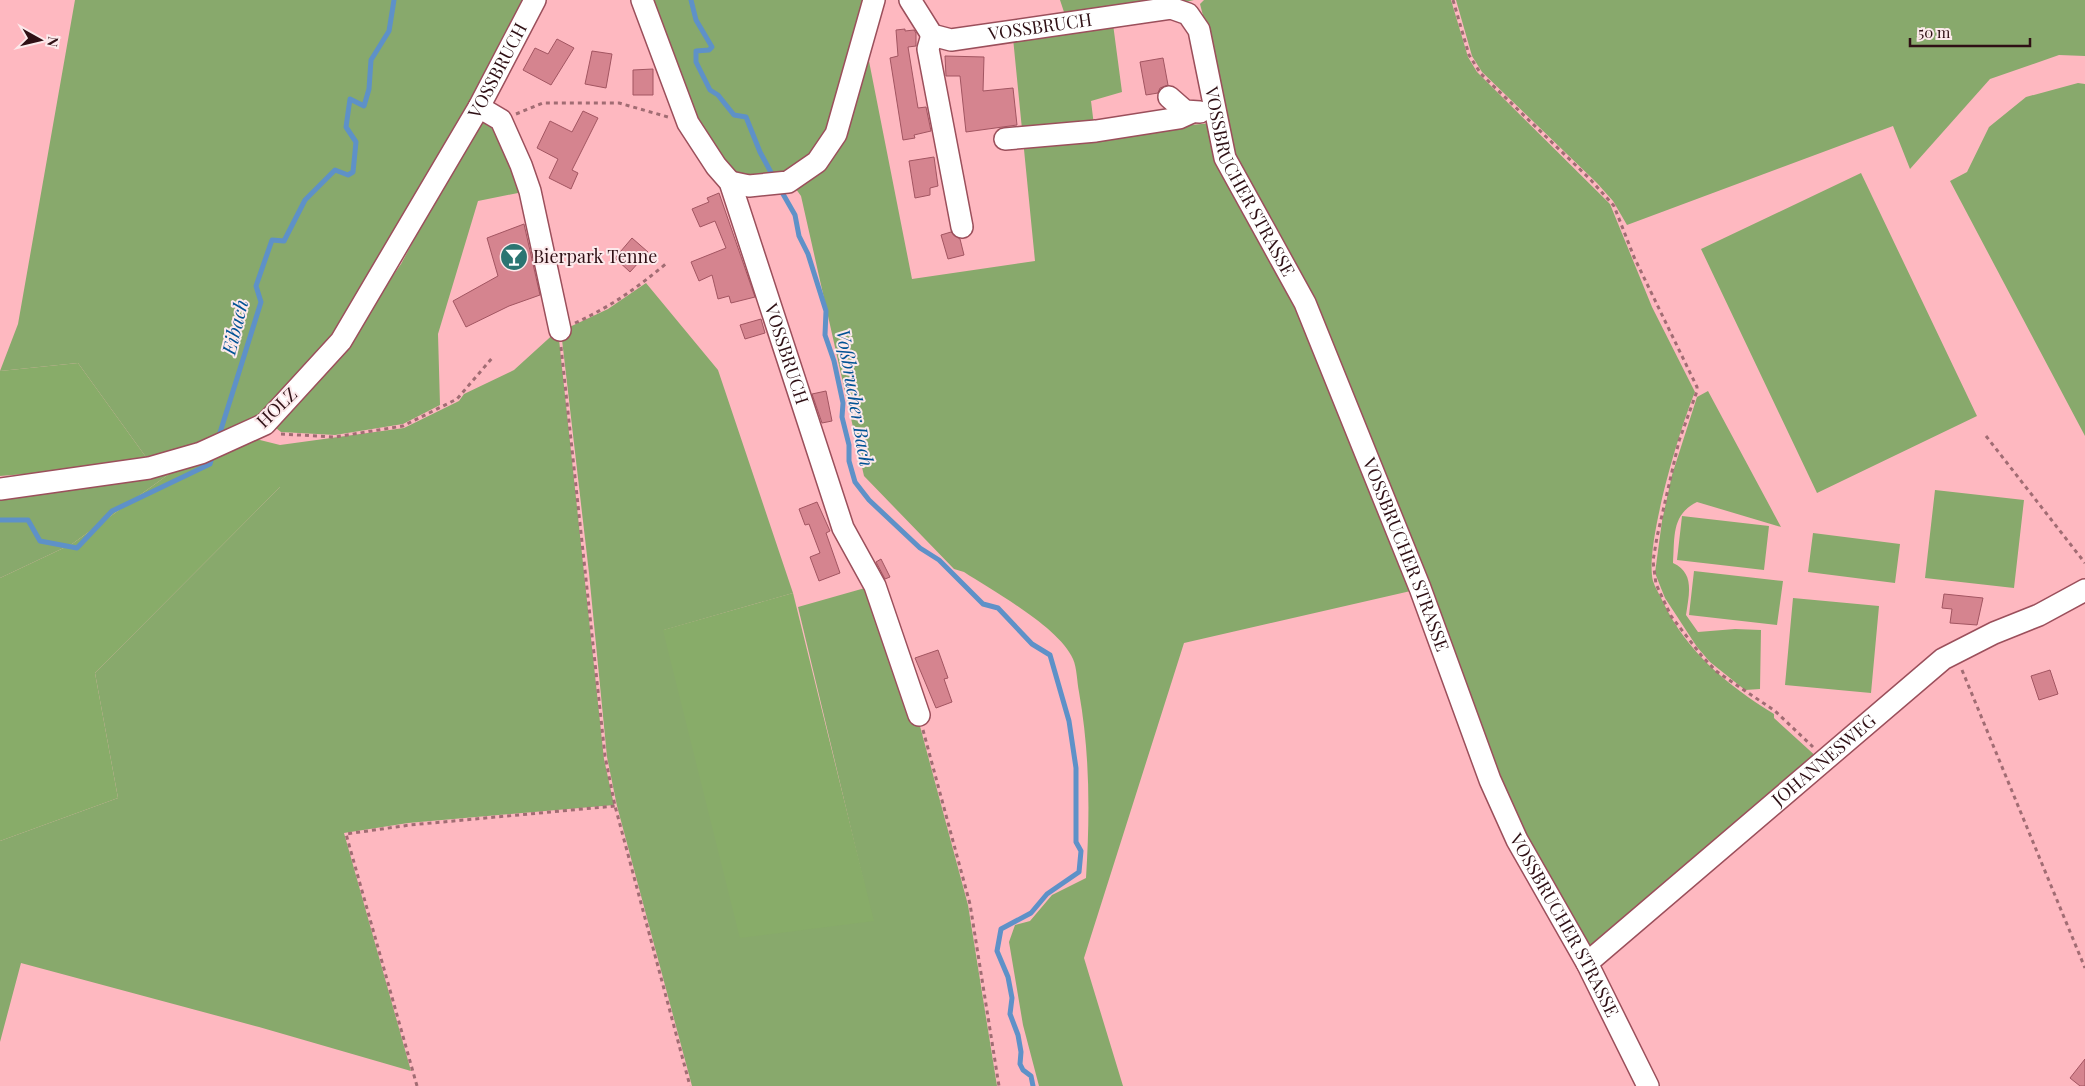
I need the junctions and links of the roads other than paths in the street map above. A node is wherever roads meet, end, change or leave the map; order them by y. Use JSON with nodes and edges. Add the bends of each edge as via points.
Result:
{"nodes":[{"id":1,"x":535,"y":0,"type":"edge"},
{"id":2,"x":642,"y":0,"type":"edge"},
{"id":3,"x":874,"y":0,"type":"edge"},
{"id":4,"x":910,"y":0,"type":"edge"},
{"id":5,"x":1188,"y":14,"type":"joint"},
{"id":6,"x":932,"y":35,"type":"junction"},
{"id":7,"x":1169,"y":97,"type":"dead end"},
{"id":8,"x":479,"y":107,"type":"junction"},
{"id":9,"x":1216,"y":110,"type":"junction"},
{"id":10,"x":1190,"y":113,"type":"junction"},
{"id":11,"x":1005,"y":139,"type":"dead end"},
{"id":12,"x":443,"y":167,"type":"joint"},
{"id":13,"x":730,"y":182,"type":"junction"},
{"id":14,"x":962,"y":226,"type":"dead end"},
{"id":15,"x":560,"y":330,"type":"road end"},
{"id":16,"x":0,"y":489,"type":"edge"},
{"id":17,"x":2085,"y":590,"type":"edge"},
{"id":18,"x":919,"y":715,"type":"road end"},
{"id":19,"x":1587,"y":963,"type":"junction"},
{"id":20,"x":1648,"y":1086,"type":"edge"}],
"edges":[{"from":1,"to":8,"type":"street","name":"VOSSBRUCH"},
{"from":2,"to":13,"type":"street","name":"VOSSBRUCH","via":[[688,123]]},
{"from":3,"to":13,"type":"street","via":[[836,134],[817,162],[788,182],[749,186]]},
{"from":4,"to":6,"type":"street"},
{"from":5,"to":6,"type":"street","name":"VOSSBRUCH","via":[[1171,8],[951,40]]},
{"from":5,"to":9,"type":"street","name":"VOSSBRUCHER STRASSE","via":[[1199,30]]},
{"from":6,"to":14,"type":"street","via":[[928,49]]},
{"from":7,"to":10,"type":"street"},
{"from":8,"to":12,"type":"street","name":"VOSSBRUCH"},
{"from":8,"to":15,"type":"street","via":[[502,120],[530,191]]},
{"from":9,"to":10,"type":"street"},
{"from":9,"to":19,"type":"street","name":"VOSSBRUCHER STRASSE","via":[[1225,158],[1306,304],[1420,588],[1490,780],[1517,840]]},
{"from":10,"to":11,"type":"street","via":[[1179,118],[1096,131]]},
{"from":12,"to":16,"type":"street","name":"HOLZ","via":[[341,341],[265,424],[201,453],[149,468]]},
{"from":13,"to":18,"type":"street","name":"VOSSBRUCH","via":[[842,528],[875,586]]},
{"from":17,"to":19,"type":"street","name":"JOHANNESWEG","via":[[1943,659]]},
{"from":19,"to":20,"type":"street","name":"VOSSBRUCHER STRASSE"}]}
